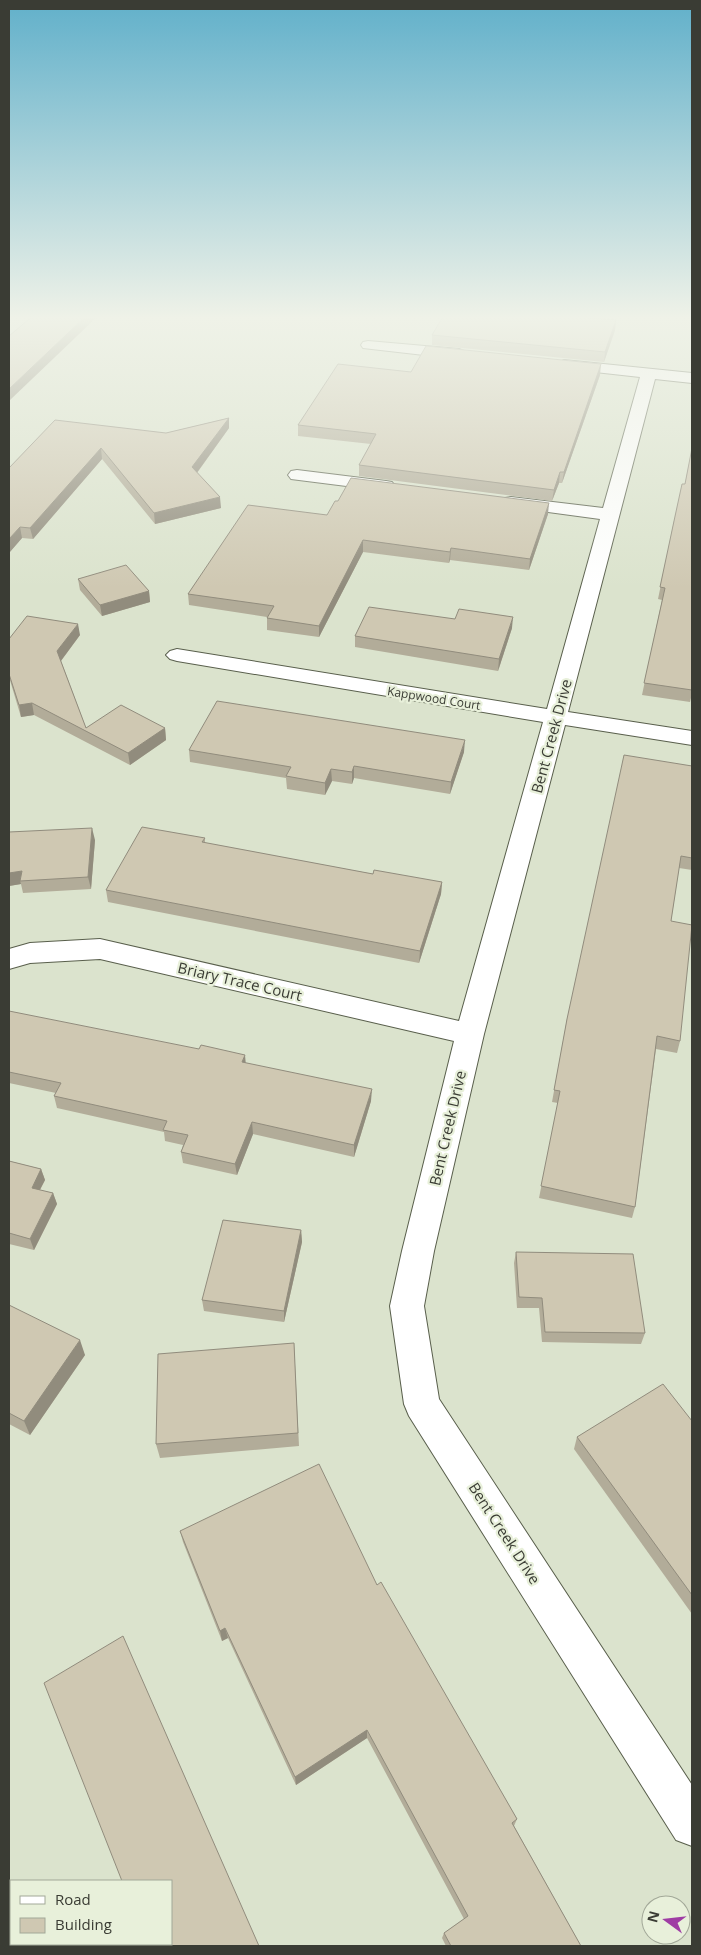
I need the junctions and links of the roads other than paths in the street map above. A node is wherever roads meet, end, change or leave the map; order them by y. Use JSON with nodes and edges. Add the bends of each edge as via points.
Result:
{"nodes":[{"id":1,"x":640,"y":406,"type":"edge"},
{"id":2,"x":297,"y":475,"type":"dead end"},
{"id":3,"x":405,"y":489,"type":"edge"},
{"id":4,"x":493,"y":500,"type":"edge"},
{"id":5,"x":611,"y":515,"type":"junction"},
{"id":6,"x":177,"y":655,"type":"dead end"},
{"id":7,"x":556,"y":718,"type":"junction"},
{"id":8,"x":692,"y":738,"type":"edge"},
{"id":9,"x":9,"y":959,"type":"edge"},
{"id":10,"x":470,"y":1034,"type":"junction"},
{"id":11,"x":692,"y":1824,"type":"edge"}],
"edges":[{"from":1,"to":5,"type":"street","name":"Bent Creek Drive"},
{"from":2,"to":3,"type":"street"},
{"from":4,"to":5,"type":"street"},
{"from":5,"to":7,"type":"street","name":"Bent Creek Drive"},
{"from":6,"to":7,"type":"street","name":"Kappwood Court"},
{"from":7,"to":8,"type":"street","name":"Kappwood Court"},
{"from":7,"to":10,"type":"street","name":"Bent Creek Drive"},
{"from":9,"to":10,"type":"street","name":"Briary Trace Court","via":[[30,952],[100,949]]},
{"from":10,"to":11,"type":"street","name":"Bent Creek Drive","via":[[407,1306],[422,1404]]}]}
